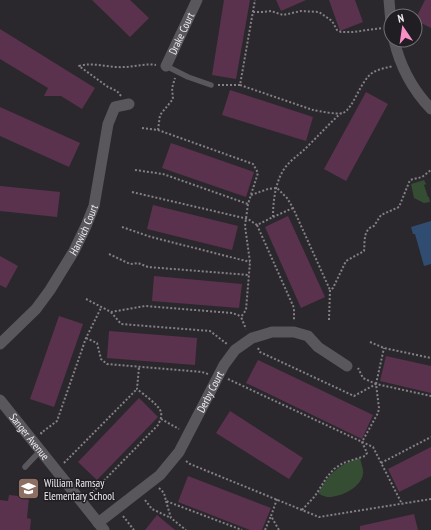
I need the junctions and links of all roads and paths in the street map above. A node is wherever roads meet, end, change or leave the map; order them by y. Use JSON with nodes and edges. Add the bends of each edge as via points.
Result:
{"nodes":[{"id":1,"x":197,"y":0,"type":"edge"},
{"id":2,"x":255,"y":0,"type":"edge"},
{"id":3,"x":253,"y":12,"type":"junction"},
{"id":4,"x":383,"y":26,"type":"edge"},
{"id":5,"x":396,"y":48,"type":"edge"},
{"id":6,"x":401,"y":64,"type":"junction"},
{"id":7,"x":166,"y":66,"type":"junction"},
{"id":8,"x":178,"y":72,"type":"junction"},
{"id":9,"x":211,"y":85,"type":"joint"},
{"id":10,"x":240,"y":85,"type":"junction"},
{"id":11,"x":117,"y":91,"type":"dead end"},
{"id":12,"x":129,"y":104,"type":"dead end"},
{"id":13,"x":431,"y":108,"type":"edge"},
{"id":14,"x":342,"y":113,"type":"junction"},
{"id":15,"x":142,"y":128,"type":"dead end"},
{"id":16,"x":158,"y":130,"type":"junction"},
{"id":17,"x":135,"y":170,"type":"dead end"},
{"id":18,"x":431,"y":170,"type":"edge"},
{"id":19,"x":277,"y":188,"type":"junction"},
{"id":20,"x":132,"y":192,"type":"dead end"},
{"id":21,"x":251,"y":195,"type":"junction"},
{"id":22,"x":248,"y":204,"type":"junction"},
{"id":23,"x":293,"y":208,"type":"junction"},
{"id":24,"x":273,"y":217,"type":"junction"},
{"id":25,"x":246,"y":219,"type":"junction"},
{"id":26,"x":256,"y":225,"type":"junction"},
{"id":27,"x":122,"y":227,"type":"dead end"},
{"id":28,"x":109,"y":254,"type":"dead end"},
{"id":29,"x":250,"y":262,"type":"junction"},
{"id":30,"x":249,"y":275,"type":"junction"},
{"id":31,"x":330,"y":290,"type":"junction"},
{"id":32,"x":86,"y":299,"type":"dead end"},
{"id":33,"x":101,"y":308,"type":"junction"},
{"id":34,"x":111,"y":312,"type":"junction"},
{"id":35,"x":241,"y":317,"type":"junction"},
{"id":36,"x":329,"y":320,"type":"dead end"},
{"id":37,"x":294,"y":332,"type":"junction"},
{"id":38,"x":86,"y":338,"type":"junction"},
{"id":39,"x":251,"y":339,"type":"junction"},
{"id":40,"x":370,"y":342,"type":"dead end"},
{"id":41,"x":0,"y":344,"type":"edge"},
{"id":42,"x":384,"y":348,"type":"junction"},
{"id":43,"x":235,"y":350,"type":"junction"},
{"id":44,"x":431,"y":358,"type":"edge"},
{"id":45,"x":351,"y":365,"type":"joint"},
{"id":46,"x":139,"y":366,"type":"junction"},
{"id":47,"x":219,"y":377,"type":"junction"},
{"id":48,"x":376,"y":384,"type":"junction"},
{"id":49,"x":137,"y":389,"type":"junction"},
{"id":50,"x":431,"y":396,"type":"edge"},
{"id":51,"x":0,"y":400,"type":"edge"},
{"id":52,"x":161,"y":419,"type":"junction"},
{"id":53,"x":188,"y":435,"type":"junction"},
{"id":54,"x":431,"y":437,"type":"edge"},
{"id":55,"x":46,"y":439,"type":"dead end"},
{"id":56,"x":362,"y":442,"type":"junction"},
{"id":57,"x":40,"y":451,"type":"junction"},
{"id":58,"x":176,"y":455,"type":"junction"},
{"id":59,"x":61,"y":459,"type":"dead end"},
{"id":60,"x":381,"y":463,"type":"junction"},
{"id":61,"x":25,"y":467,"type":"dead end"},
{"id":62,"x":154,"y":480,"type":"junction"},
{"id":63,"x":138,"y":493,"type":"junction"},
{"id":64,"x":90,"y":496,"type":"dead end"},
{"id":65,"x":276,"y":499,"type":"junction"},
{"id":66,"x":431,"y":499,"type":"edge"},
{"id":67,"x":166,"y":501,"type":"junction"},
{"id":68,"x":402,"y":504,"type":"junction"},
{"id":69,"x":117,"y":509,"type":"junction"},
{"id":70,"x":302,"y":510,"type":"junction"},
{"id":71,"x":271,"y":516,"type":"junction"},
{"id":72,"x":171,"y":518,"type":"junction"},
{"id":73,"x":101,"y":526,"type":"edge"},
{"id":74,"x":134,"y":530,"type":"edge"},
{"id":75,"x":186,"y":530,"type":"edge"},
{"id":76,"x":242,"y":530,"type":"edge"},
{"id":77,"x":265,"y":530,"type":"edge"},
{"id":78,"x":279,"y":530,"type":"edge"}],
"edges":[{"from":1,"to":7,"type":"street","name":"Drake Court"},
{"from":2,"to":3,"type":"path"},
{"from":3,"to":4,"type":"path","via":[[271,11],[284,15],[319,12],[332,21],[341,32]]},
{"from":3,"to":10,"type":"path"},
{"from":5,"to":6,"type":"street"},
{"from":6,"to":13,"type":"street","via":[[413,87]]},
{"from":6,"to":14,"type":"path","via":[[372,73],[363,82],[348,110]]},
{"from":7,"to":8,"type":"lane"},
{"from":7,"to":11,"type":"path","via":[[79,66]]},
{"from":8,"to":9,"type":"lane"},
{"from":8,"to":16,"type":"path","via":[[172,88],[172,99],[160,115]]},
{"from":9,"to":10,"type":"path"},
{"from":10,"to":14,"type":"path","via":[[313,110]]},
{"from":12,"to":41,"type":"street","name":"Harwich Court","via":[[115,107],[108,124],[94,206],[74,251],[36,308]]},
{"from":14,"to":19,"type":"path","via":[[287,165],[279,178]]},
{"from":15,"to":16,"type":"path"},
{"from":16,"to":21,"type":"path","via":[[253,164],[258,173]]},
{"from":17,"to":22,"type":"path","via":[[163,174]]},
{"from":18,"to":31,"type":"path","via":[[422,177],[410,180],[399,207],[381,215],[374,226],[366,231],[364,251],[346,261]]},
{"from":19,"to":21,"type":"path"},
{"from":19,"to":23,"type":"path"},
{"from":19,"to":24,"type":"path"},
{"from":20,"to":25,"type":"path"},
{"from":21,"to":22,"type":"path"},
{"from":22,"to":25,"type":"path"},
{"from":23,"to":24,"type":"path"},
{"from":23,"to":31,"type":"path"},
{"from":24,"to":26,"type":"path"},
{"from":25,"to":26,"type":"path"},
{"from":25,"to":29,"type":"path"},
{"from":26,"to":37,"type":"path","via":[[294,308]]},
{"from":27,"to":29,"type":"path","via":[[151,238]]},
{"from":28,"to":30,"type":"path","via":[[130,264],[138,263],[148,267]]},
{"from":29,"to":30,"type":"path"},
{"from":30,"to":35,"type":"path","via":[[246,310]]},
{"from":31,"to":36,"type":"path"},
{"from":32,"to":33,"type":"path"},
{"from":33,"to":34,"type":"path"},
{"from":33,"to":38,"type":"path"},
{"from":34,"to":35,"type":"path","via":[[145,306],[232,313]]},
{"from":34,"to":43,"type":"path","via":[[122,324],[213,332]]},
{"from":35,"to":39,"type":"path"},
{"from":37,"to":39,"type":"street","name":"Derby Court","via":[[272,332]]},
{"from":37,"to":45,"type":"street","name":"Derby Court","via":[[308,336],[318,347]]},
{"from":38,"to":46,"type":"path","via":[[97,343],[101,359],[107,364]]},
{"from":38,"to":55,"type":"path","via":[[57,421],[41,433]]},
{"from":39,"to":43,"type":"street","name":"Derby Court"},
{"from":39,"to":48,"type":"path","via":[[260,352],[354,396]]},
{"from":40,"to":42,"type":"path"},
{"from":42,"to":44,"type":"path"},
{"from":42,"to":48,"type":"path"},
{"from":43,"to":47,"type":"street","name":"Derby Court"},
{"from":45,"to":48,"type":"path","via":[[363,378]]},
{"from":46,"to":47,"type":"path","via":[[202,372]]},
{"from":46,"to":49,"type":"path"},
{"from":47,"to":53,"type":"street","name":"Derby Court"},
{"from":47,"to":56,"type":"path"},
{"from":48,"to":50,"type":"path"},
{"from":48,"to":56,"type":"path","via":[[378,413]]},
{"from":49,"to":52,"type":"path","via":[[158,408]]},
{"from":49,"to":59,"type":"path","via":[[65,464]]},
{"from":51,"to":57,"type":"street","name":"Sanger Avenue"},
{"from":52,"to":53,"type":"path"},
{"from":52,"to":64,"type":"path"},
{"from":53,"to":58,"type":"street","name":"Derby Court"},
{"from":54,"to":60,"type":"path"},
{"from":56,"to":60,"type":"path","via":[[373,447]]},
{"from":56,"to":70,"type":"path","via":[[367,453],[365,456],[343,463],[334,469]]},
{"from":57,"to":61,"type":"lane"},
{"from":57,"to":73,"type":"street","name":"Sanger Avenue"},
{"from":58,"to":62,"type":"street","name":"Derby Court"},
{"from":58,"to":65,"type":"path","via":[[190,464]]},
{"from":60,"to":68,"type":"path"},
{"from":62,"to":63,"type":"street","name":"Derby Court"},
{"from":62,"to":67,"type":"path","via":[[164,493]]},
{"from":63,"to":69,"type":"street","name":"Derby Court"},
{"from":63,"to":72,"type":"path","via":[[152,509]]},
{"from":65,"to":70,"type":"path"},
{"from":65,"to":71,"type":"path"},
{"from":66,"to":68,"type":"path"},
{"from":67,"to":72,"type":"path"},
{"from":67,"to":76,"type":"path"},
{"from":68,"to":70,"type":"path","via":[[319,517]]},
{"from":69,"to":73,"type":"street","name":"Derby Court"},
{"from":69,"to":74,"type":"path"},
{"from":71,"to":77,"type":"path"},
{"from":71,"to":78,"type":"path"},
{"from":72,"to":75,"type":"path"}]}
